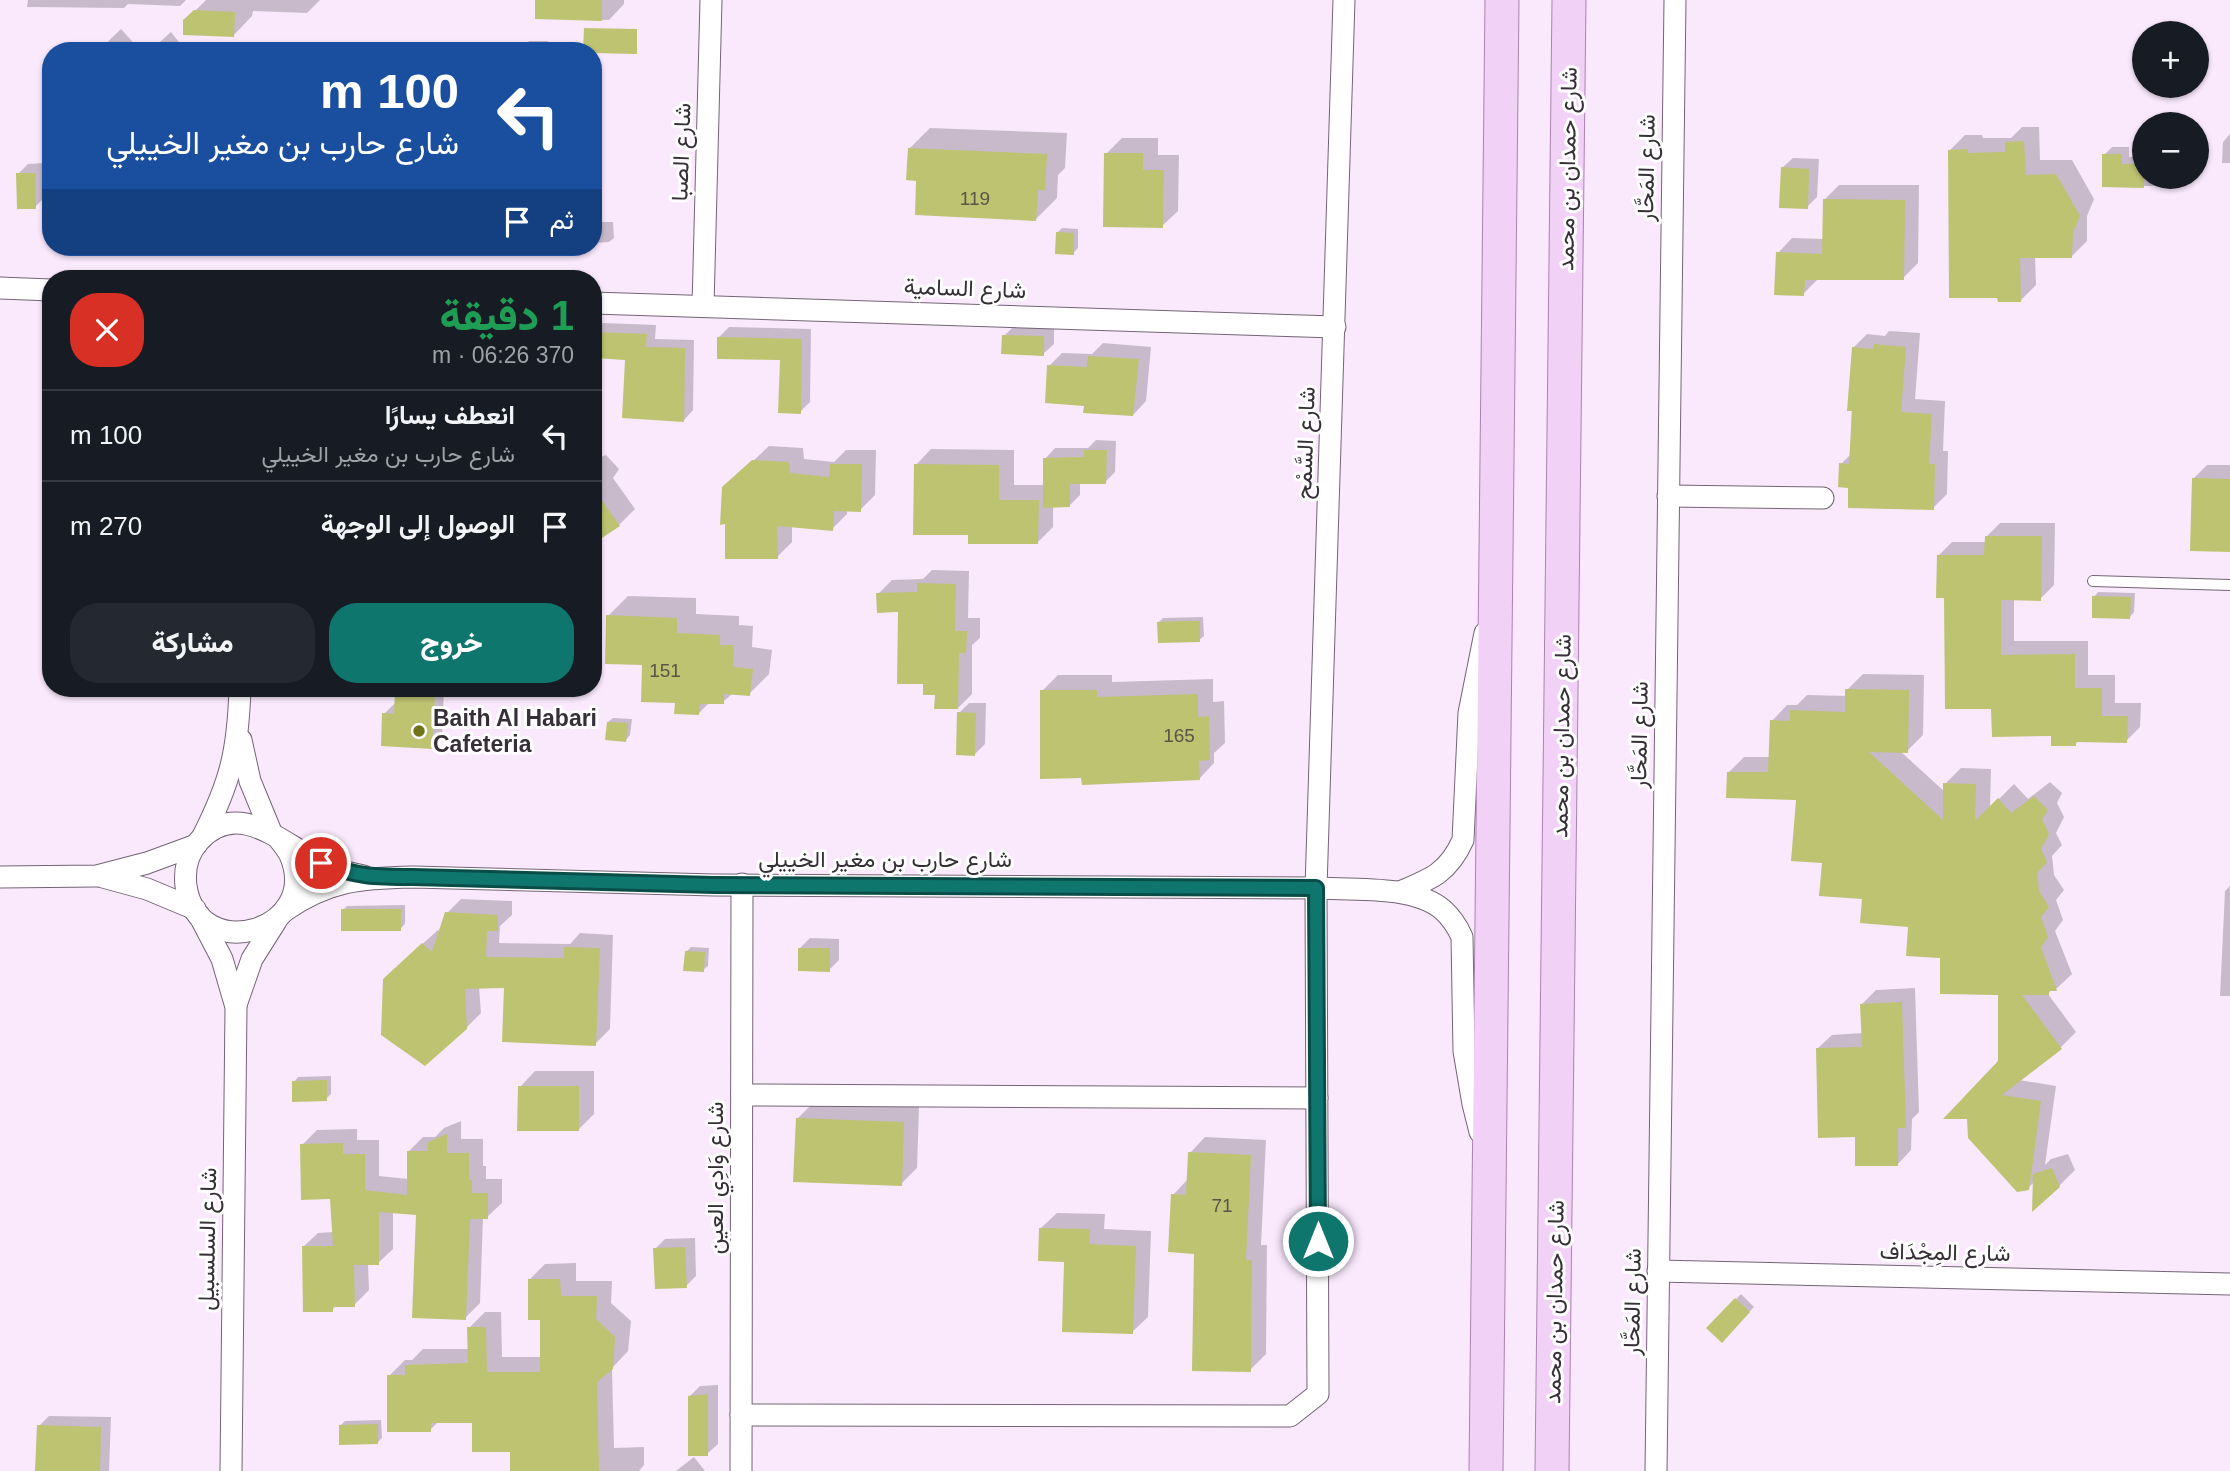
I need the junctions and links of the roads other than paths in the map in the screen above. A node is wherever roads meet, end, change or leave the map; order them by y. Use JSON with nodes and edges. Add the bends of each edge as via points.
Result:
{"nodes":[{"id":1,"x":711,"y":0,"type":"edge"},
{"id":2,"x":1344,"y":0,"type":"edge"},
{"id":3,"x":1502,"y":0,"type":"edge"},
{"id":4,"x":1569,"y":0,"type":"edge"},
{"id":5,"x":1675,"y":0,"type":"edge"},
{"id":6,"x":0,"y":288,"type":"edge"},
{"id":7,"x":42,"y":290,"type":"edge"},
{"id":8,"x":602,"y":303,"type":"edge"},
{"id":9,"x":703,"y":306,"type":"junction"},
{"id":10,"x":1335,"y":327,"type":"junction"},
{"id":11,"x":1668,"y":496,"type":"junction"},
{"id":12,"x":1823,"y":498,"type":"dead end"},
{"id":13,"x":2093,"y":581,"type":"dead end"},
{"id":14,"x":2230,"y":585,"type":"edge"},
{"id":15,"x":1496,"y":594,"type":"junction"},
{"id":16,"x":240,"y":697,"type":"edge"},
{"id":17,"x":239,"y":728,"type":"junction"},
{"id":18,"x":274,"y":835,"type":"junction"},
{"id":19,"x":199,"y":841,"type":"junction"},
{"id":20,"x":97,"y":876,"type":"junction"},
{"id":21,"x":0,"y":877,"type":"edge"},
{"id":22,"x":369,"y":877,"type":"junction"},
{"id":23,"x":742,"y":884,"type":"junction"},
{"id":24,"x":1316,"y":888,"type":"junction"},
{"id":25,"x":1400,"y":892,"type":"junction"},
{"id":26,"x":197,"y":912,"type":"junction"},
{"id":27,"x":281,"y":914,"type":"junction"},
{"id":28,"x":236,"y":1007,"type":"junction"},
{"id":29,"x":742,"y":1095,"type":"junction"},
{"id":30,"x":1317,"y":1098,"type":"junction"},
{"id":31,"x":1488,"y":1154,"type":"junction"},
{"id":32,"x":1658,"y":1271,"type":"junction"},
{"id":33,"x":2230,"y":1284,"type":"edge"},
{"id":34,"x":741,"y":1415,"type":"junction"},
{"id":35,"x":231,"y":1471,"type":"edge"},
{"id":36,"x":741,"y":1471,"type":"edge"},
{"id":37,"x":1486,"y":1471,"type":"edge"},
{"id":38,"x":1552,"y":1471,"type":"edge"},
{"id":39,"x":1656,"y":1471,"type":"edge"}],
"edges":[{"from":1,"to":9,"type":"street","name":"شارع الصبا"},
{"from":2,"to":10,"type":"street","name":"شارع السَّمْح"},
{"from":3,"to":15,"type":"main road"},
{"from":4,"to":38,"type":"main road","name":"شارع حمدان بن محمد"},
{"from":5,"to":11,"type":"street","name":"شارع المَحَّار"},
{"from":6,"to":7,"type":"street"},
{"from":8,"to":9,"type":"street","name":"شارع السامية"},
{"from":9,"to":10,"type":"street","name":"شارع السامية"},
{"from":10,"to":24,"type":"street","name":"شارع السَّمْح"},
{"from":11,"to":12,"type":"street"},
{"from":11,"to":32,"type":"street","name":"شارع المَحَّار"},
{"from":13,"to":14,"type":"lane"},
{"from":15,"to":25,"type":"street","name":"شارع حارب بن مغير الخييلي","via":[[1469,713],[1463,840],[1441,873]]},
{"from":15,"to":31,"type":"main road"},
{"from":16,"to":17,"type":"street"},
{"from":17,"to":18,"type":"street","via":[[250,781]]},
{"from":17,"to":19,"type":"street","via":[[227,785]]},
{"from":18,"to":19,"type":"street","via":[[257,825],[228,824]]},
{"from":18,"to":22,"type":"street","name":"شارع حارب بن مغير الخييلي","via":[[321,863]]},
{"from":18,"to":27,"type":"street","via":[[290,854],[295,873],[293,893]]},
{"from":19,"to":20,"type":"street","via":[[147,863]]},
{"from":19,"to":26,"type":"street","via":[[185,877],[187,894]]},
{"from":20,"to":21,"type":"street"},
{"from":20,"to":26,"type":"street","via":[[148,889]]},
{"from":22,"to":23,"type":"street","name":"شارع حارب بن مغير الخييلي"},
{"from":22,"to":27,"type":"street","name":"شارع حارب بن مغير الخييلي","via":[[324,889]]},
{"from":23,"to":24,"type":"street","name":"شارع حارب بن مغير الخييلي"},
{"from":23,"to":29,"type":"street","name":"شارع وَادِي العين"},
{"from":24,"to":25,"type":"street","name":"شارع حارب بن مغير الخييلي"},
{"from":24,"to":30,"type":"street","name":"شارع السَّمْح"},
{"from":25,"to":31,"type":"street","name":"شارع حارب بن مغير الخييلي","via":[[1442,908],[1462,937],[1466,1064]]},
{"from":26,"to":27,"type":"street","via":[[213,926],[247,933]]},
{"from":26,"to":28,"type":"street","name":"شارع السلسبيل","via":[[222,959]]},
{"from":27,"to":28,"type":"street","name":"شارع السلسبيل","via":[[252,959]]},
{"from":28,"to":35,"type":"street","name":"شارع السلسبيل"},
{"from":29,"to":30,"type":"street"},
{"from":29,"to":34,"type":"street","name":"شارع وَادِي العين"},
{"from":30,"to":34,"type":"street","name":"شارع السَّمْح","via":[[1318,1394],[1290,1416]]},
{"from":31,"to":37,"type":"main road"},
{"from":32,"to":33,"type":"street","name":"شارع المِجْدَاف"},
{"from":32,"to":39,"type":"street","name":"شارع المَحَّار"},
{"from":34,"to":36,"type":"street","name":"شارع وَادِي العين"}]}
